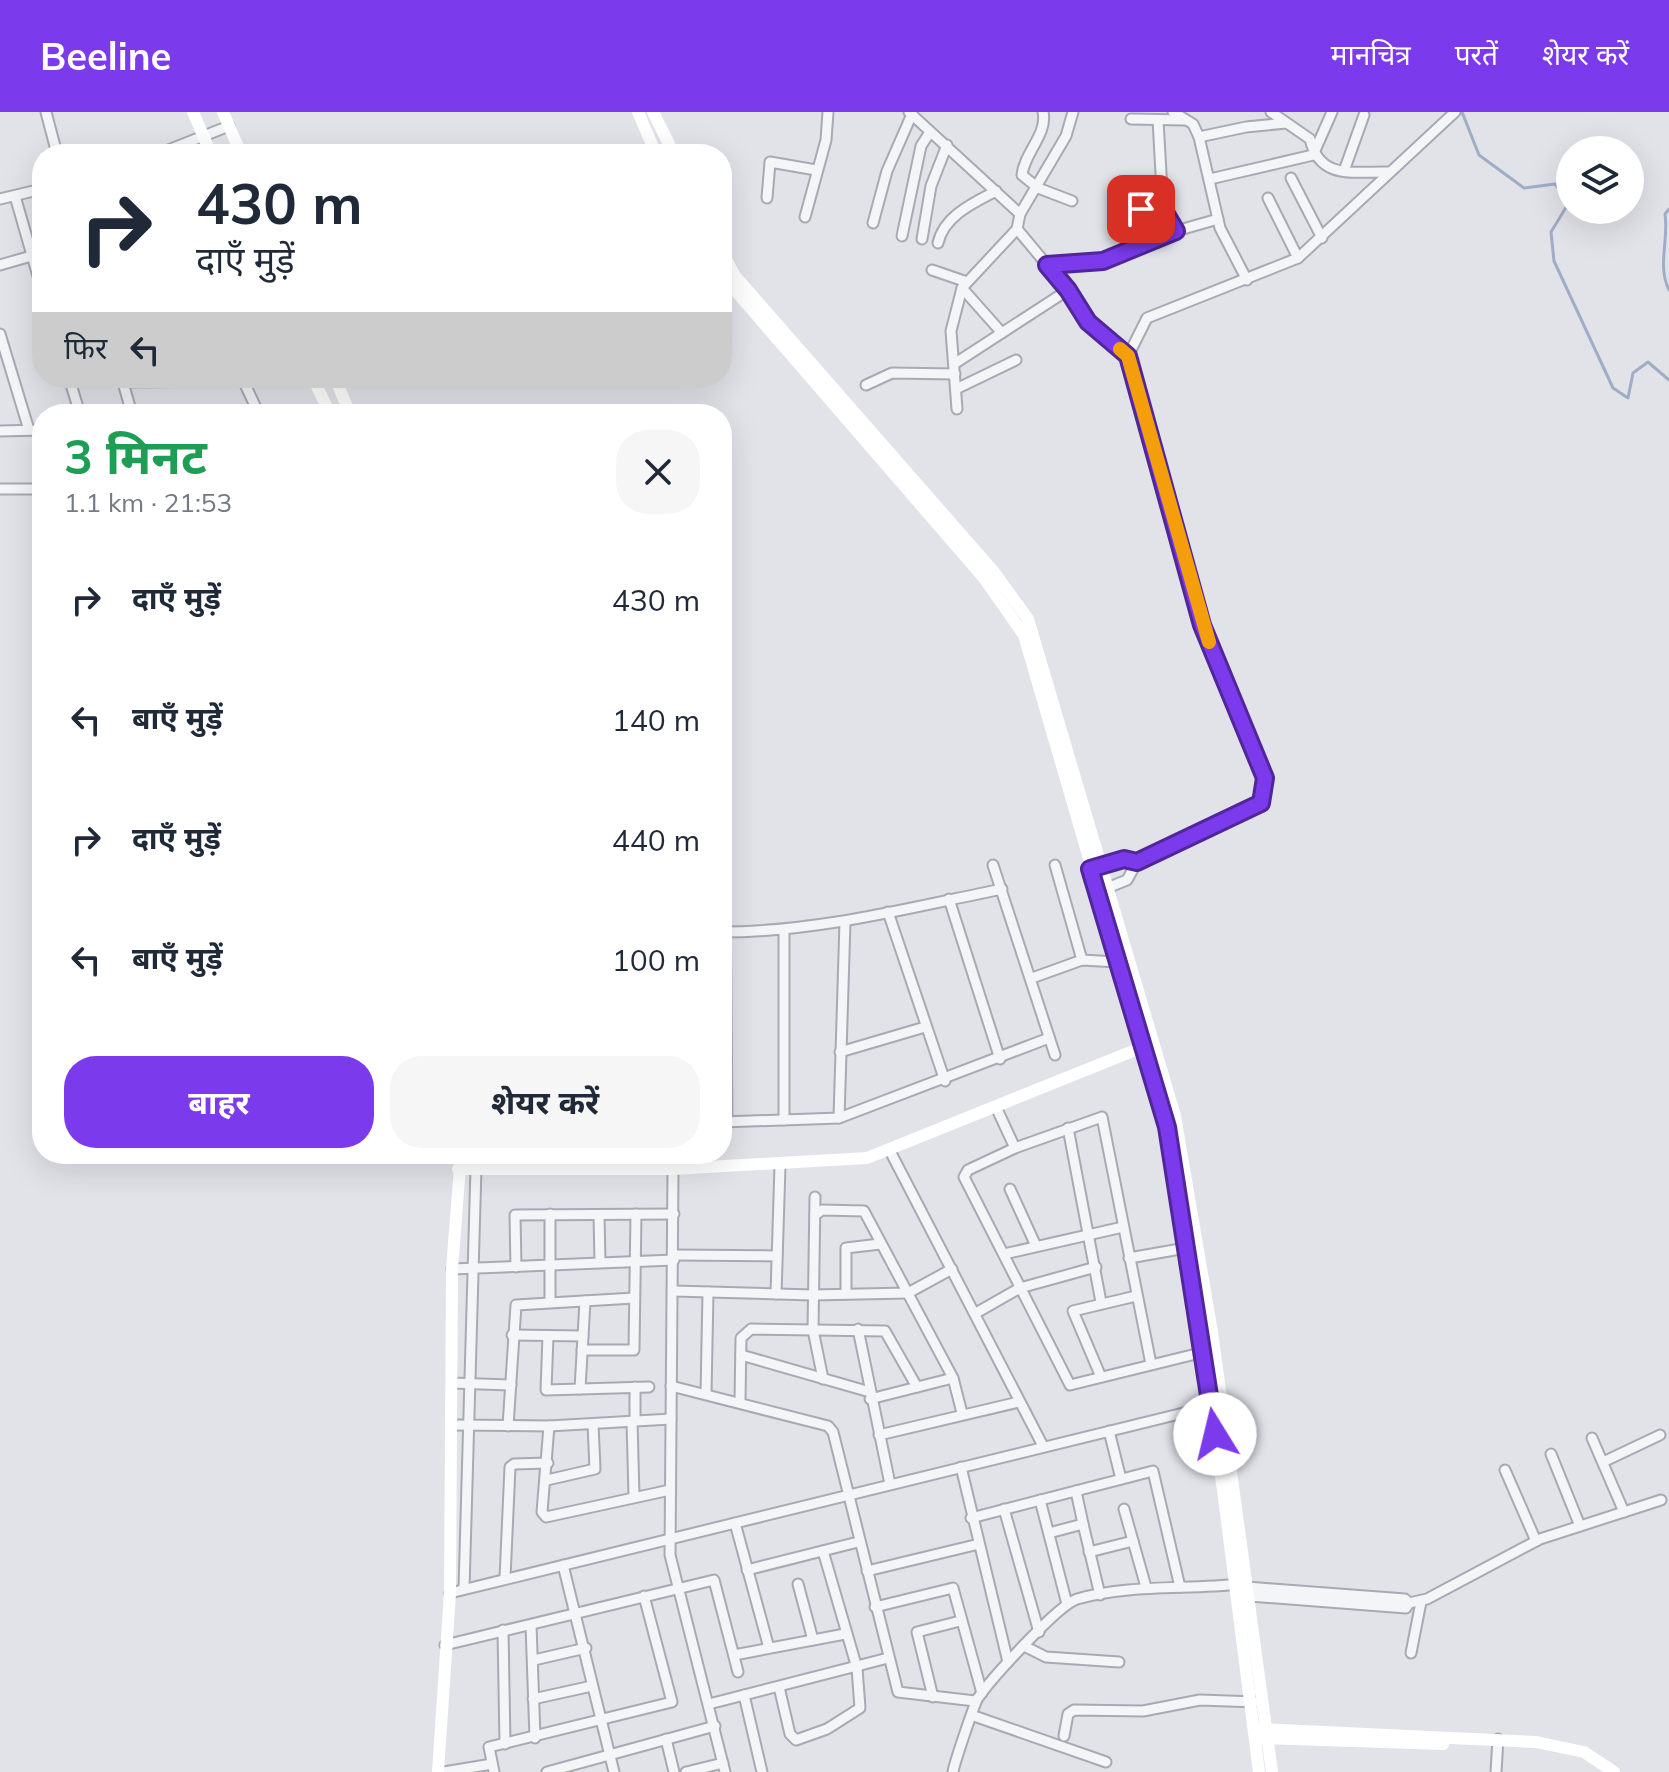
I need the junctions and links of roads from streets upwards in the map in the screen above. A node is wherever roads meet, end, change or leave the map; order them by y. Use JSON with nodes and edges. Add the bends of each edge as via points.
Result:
{"nodes":[{"id":1,"x":46,"y":112,"type":"edge"},
{"id":2,"x":193,"y":112,"type":"edge"},
{"id":3,"x":223,"y":112,"type":"edge"},
{"id":4,"x":638,"y":112,"type":"edge"},
{"id":5,"x":653,"y":112,"type":"edge"},
{"id":6,"x":828,"y":112,"type":"edge"},
{"id":7,"x":1043,"y":112,"type":"edge"},
{"id":8,"x":1073,"y":112,"type":"edge"},
{"id":9,"x":1173,"y":112,"type":"edge"},
{"id":10,"x":1271,"y":112,"type":"edge"},
{"id":11,"x":1294,"y":112,"type":"edge"},
{"id":12,"x":1332,"y":112,"type":"edge"},
{"id":13,"x":1455,"y":112,"type":"edge"},
{"id":14,"x":911,"y":113,"type":"edge"},
{"id":15,"x":1364,"y":115,"type":"dead end"},
{"id":16,"x":1131,"y":119,"type":"dead end"},
{"id":17,"x":1158,"y":120,"type":"junction"},
{"id":18,"x":1185,"y":120,"type":"junction"},
{"id":19,"x":1288,"y":124,"type":"junction"},
{"id":20,"x":229,"y":126,"type":"junction"},
{"id":21,"x":930,"y":132,"type":"junction"},
{"id":22,"x":203,"y":137,"type":"junction"},
{"id":23,"x":1199,"y":137,"type":"junction"},
{"id":24,"x":54,"y":144,"type":"edge"},
{"id":25,"x":184,"y":144,"type":"edge"},
{"id":26,"x":206,"y":144,"type":"edge"},
{"id":27,"x":237,"y":144,"type":"edge"},
{"id":28,"x":652,"y":144,"type":"edge"},
{"id":29,"x":669,"y":144,"type":"edge"},
{"id":30,"x":947,"y":145,"type":"junction"},
{"id":31,"x":1313,"y":155,"type":"junction"},
{"id":32,"x":816,"y":170,"type":"junction"},
{"id":33,"x":1344,"y":171,"type":"junction"},
{"id":34,"x":1390,"y":172,"type":"junction"},
{"id":35,"x":1291,"y":178,"type":"dead end"},
{"id":36,"x":1210,"y":179,"type":"junction"},
{"id":37,"x":1038,"y":188,"type":"junction"},
{"id":38,"x":996,"y":191,"type":"junction"},
{"id":39,"x":32,"y":192,"type":"edge"},
{"id":40,"x":15,"y":196,"type":"junction"},
{"id":41,"x":0,"y":197,"type":"edge"},
{"id":42,"x":767,"y":198,"type":"dead end"},
{"id":43,"x":1268,"y":198,"type":"dead end"},
{"id":44,"x":1072,"y":201,"type":"dead end"},
{"id":45,"x":1120,"y":209,"type":"dead end"},
{"id":46,"x":1163,"y":209,"type":"junction"},
{"id":47,"x":1020,"y":214,"type":"junction"},
{"id":48,"x":805,"y":217,"type":"dead end"},
{"id":49,"x":1218,"y":219,"type":"junction"},
{"id":50,"x":873,"y":223,"type":"dead end"},
{"id":51,"x":1017,"y":229,"type":"junction"},
{"id":52,"x":1176,"y":231,"type":"junction"},
{"id":53,"x":902,"y":236,"type":"dead end"},
{"id":54,"x":1322,"y":238,"type":"junction"},
{"id":55,"x":922,"y":239,"type":"dead end"},
{"id":56,"x":32,"y":242,"type":"edge"},
{"id":57,"x":938,"y":243,"type":"dead end"},
{"id":58,"x":32,"y":256,"type":"edge"},
{"id":59,"x":1298,"y":258,"type":"junction"},
{"id":60,"x":0,"y":265,"type":"edge"},
{"id":61,"x":1047,"y":265,"type":"junction"},
{"id":62,"x":732,"y":270,"type":"edge"},
{"id":63,"x":932,"y":270,"type":"dead end"},
{"id":64,"x":1247,"y":280,"type":"junction"},
{"id":65,"x":964,"y":285,"type":"junction"},
{"id":66,"x":732,"y":287,"type":"edge"},
{"id":67,"x":1068,"y":290,"type":"junction"},
{"id":68,"x":1002,"y":333,"type":"junction"},
{"id":69,"x":0,"y":334,"type":"edge"},
{"id":70,"x":1128,"y":356,"type":"junction"},
{"id":71,"x":1016,"y":360,"type":"dead end"},
{"id":72,"x":954,"y":369,"type":"junction"},
{"id":73,"x":866,"y":385,"type":"dead end"},
{"id":74,"x":956,"y":389,"type":"junction"},
{"id":75,"x":957,"y":409,"type":"dead end"},
{"id":76,"x":29,"y":430,"type":"joint"},
{"id":77,"x":0,"y":431,"type":"edge"},
{"id":78,"x":0,"y":489,"type":"edge"},
{"id":79,"x":32,"y":489,"type":"edge"},
{"id":80,"x":1137,"y":862,"type":"junction"},
{"id":81,"x":993,"y":865,"type":"dead end"},
{"id":82,"x":1055,"y":865,"type":"dead end"},
{"id":83,"x":1096,"y":868,"type":"junction"},
{"id":84,"x":1002,"y":889,"type":"junction"},
{"id":85,"x":1102,"y":890,"type":"junction"},
{"id":86,"x":949,"y":899,"type":"junction"},
{"id":87,"x":888,"y":912,"type":"junction"},
{"id":88,"x":845,"y":922,"type":"junction"},
{"id":89,"x":784,"y":931,"type":"junction"},
{"id":90,"x":732,"y":932,"type":"edge"},
{"id":91,"x":1082,"y":960,"type":"junction"},
{"id":92,"x":1117,"y":962,"type":"junction"},
{"id":93,"x":1032,"y":978,"type":"junction"},
{"id":94,"x":925,"y":1027,"type":"junction"},
{"id":95,"x":1049,"y":1038,"type":"junction"},
{"id":96,"x":1147,"y":1045,"type":"junction"},
{"id":97,"x":840,"y":1052,"type":"junction"},
{"id":98,"x":1055,"y":1055,"type":"dead end"},
{"id":99,"x":1000,"y":1059,"type":"junction"},
{"id":100,"x":945,"y":1081,"type":"junction"},
{"id":101,"x":996,"y":1107,"type":"junction"},
{"id":102,"x":839,"y":1118,"type":"junction"},
{"id":103,"x":784,"y":1120,"type":"junction"},
{"id":104,"x":732,"y":1122,"type":"edge"},
{"id":105,"x":1068,"y":1128,"type":"junction"},
{"id":106,"x":1015,"y":1148,"type":"junction"},
{"id":107,"x":890,"y":1151,"type":"junction"},
{"id":108,"x":458,"y":1164,"type":"edge"},
{"id":109,"x":468,"y":1164,"type":"edge"},
{"id":110,"x":780,"y":1166,"type":"junction"},
{"id":111,"x":476,"y":1168,"type":"junction"},
{"id":112,"x":673,"y":1169,"type":"junction"},
{"id":113,"x":1010,"y":1189,"type":"dead end"},
{"id":114,"x":815,"y":1197,"type":"dead end"},
{"id":115,"x":550,"y":1214,"type":"junction"},
{"id":116,"x":636,"y":1214,"type":"junction"},
{"id":117,"x":674,"y":1214,"type":"junction"},
{"id":118,"x":599,"y":1215,"type":"junction"},
{"id":119,"x":815,"y":1215,"type":"junction"},
{"id":120,"x":1123,"y":1227,"type":"junction"},
{"id":121,"x":1091,"y":1233,"type":"junction"},
{"id":122,"x":880,"y":1244,"type":"junction"},
{"id":123,"x":1036,"y":1246,"type":"junction"},
{"id":124,"x":1186,"y":1248,"type":"junction"},
{"id":125,"x":1004,"y":1254,"type":"junction"},
{"id":126,"x":777,"y":1256,"type":"junction"},
{"id":127,"x":674,"y":1258,"type":"junction"},
{"id":128,"x":1129,"y":1258,"type":"junction"},
{"id":129,"x":636,"y":1260,"type":"junction"},
{"id":130,"x":600,"y":1262,"type":"junction"},
{"id":131,"x":550,"y":1266,"type":"junction"},
{"id":132,"x":516,"y":1267,"type":"junction"},
{"id":133,"x":1096,"y":1267,"type":"junction"},
{"id":134,"x":472,"y":1268,"type":"junction"},
{"id":135,"x":452,"y":1269,"type":"junction"},
{"id":136,"x":952,"y":1269,"type":"junction"},
{"id":137,"x":1020,"y":1288,"type":"junction"},
{"id":138,"x":674,"y":1291,"type":"junction"},
{"id":139,"x":708,"y":1292,"type":"junction"},
{"id":140,"x":846,"y":1293,"type":"junction"},
{"id":141,"x":908,"y":1293,"type":"junction"},
{"id":142,"x":776,"y":1294,"type":"junction"},
{"id":143,"x":812,"y":1295,"type":"junction"},
{"id":144,"x":1136,"y":1296,"type":"junction"},
{"id":145,"x":634,"y":1298,"type":"junction"},
{"id":146,"x":585,"y":1301,"type":"junction"},
{"id":147,"x":550,"y":1302,"type":"junction"},
{"id":148,"x":1101,"y":1302,"type":"junction"},
{"id":149,"x":976,"y":1313,"type":"junction"},
{"id":150,"x":858,"y":1329,"type":"junction"},
{"id":151,"x":813,"y":1330,"type":"junction"},
{"id":152,"x":512,"y":1335,"type":"junction"},
{"id":153,"x":548,"y":1336,"type":"junction"},
{"id":154,"x":583,"y":1336,"type":"junction"},
{"id":155,"x":582,"y":1350,"type":"junction"},
{"id":156,"x":1200,"y":1353,"type":"junction"},
{"id":157,"x":741,"y":1355,"type":"junction"},
{"id":158,"x":1151,"y":1364,"type":"junction"},
{"id":159,"x":1101,"y":1377,"type":"junction"},
{"id":160,"x":953,"y":1378,"type":"junction"},
{"id":161,"x":823,"y":1379,"type":"junction"},
{"id":162,"x":452,"y":1383,"type":"junction"},
{"id":163,"x":470,"y":1384,"type":"junction"},
{"id":164,"x":511,"y":1385,"type":"junction"},
{"id":165,"x":671,"y":1386,"type":"junction"},
{"id":166,"x":635,"y":1387,"type":"junction"},
{"id":167,"x":649,"y":1387,"type":"dead end"},
{"id":168,"x":917,"y":1387,"type":"junction"},
{"id":169,"x":580,"y":1389,"type":"junction"},
{"id":170,"x":706,"y":1394,"type":"junction"},
{"id":171,"x":870,"y":1396,"type":"junction"},
{"id":172,"x":740,"y":1401,"type":"junction"},
{"id":173,"x":1019,"y":1402,"type":"junction"},
{"id":174,"x":1216,"y":1405,"type":"junction"},
{"id":175,"x":962,"y":1413,"type":"junction"},
{"id":176,"x":671,"y":1419,"type":"junction"},
{"id":177,"x":633,"y":1421,"type":"junction"},
{"id":178,"x":593,"y":1424,"type":"junction"},
{"id":179,"x":452,"y":1425,"type":"junction"},
{"id":180,"x":469,"y":1426,"type":"junction"},
{"id":181,"x":508,"y":1426,"type":"junction"},
{"id":182,"x":549,"y":1426,"type":"junction"},
{"id":183,"x":1109,"y":1431,"type":"junction"},
{"id":184,"x":879,"y":1435,"type":"junction"},
{"id":185,"x":1660,"y":1435,"type":"dead end"},
{"id":186,"x":1592,"y":1438,"type":"dead end"},
{"id":187,"x":1043,"y":1446,"type":"junction"},
{"id":188,"x":1551,"y":1454,"type":"dead end"},
{"id":189,"x":1603,"y":1462,"type":"junction"},
{"id":190,"x":548,"y":1463,"type":"junction"},
{"id":191,"x":961,"y":1467,"type":"junction"},
{"id":192,"x":1505,"y":1470,"type":"dead end"},
{"id":193,"x":1121,"y":1479,"type":"junction"},
{"id":194,"x":547,"y":1480,"type":"junction"},
{"id":195,"x":890,"y":1484,"type":"junction"},
{"id":196,"x":670,"y":1490,"type":"junction"},
{"id":197,"x":1076,"y":1491,"type":"junction"},
{"id":198,"x":847,"y":1495,"type":"junction"},
{"id":199,"x":634,"y":1496,"type":"junction"},
{"id":200,"x":1040,"y":1500,"type":"junction"},
{"id":201,"x":1661,"y":1500,"type":"dead end"},
{"id":202,"x":1004,"y":1509,"type":"junction"},
{"id":203,"x":1124,"y":1509,"type":"dead end"},
{"id":204,"x":1624,"y":1512,"type":"junction"},
{"id":205,"x":971,"y":1518,"type":"junction"},
{"id":206,"x":735,"y":1523,"type":"junction"},
{"id":207,"x":1083,"y":1524,"type":"junction"},
{"id":208,"x":1580,"y":1526,"type":"junction"},
{"id":209,"x":1049,"y":1533,"type":"junction"},
{"id":210,"x":669,"y":1538,"type":"junction"},
{"id":211,"x":1133,"y":1541,"type":"junction"},
{"id":212,"x":1536,"y":1541,"type":"junction"},
{"id":213,"x":858,"y":1542,"type":"junction"},
{"id":214,"x":979,"y":1544,"type":"junction"},
{"id":215,"x":823,"y":1551,"type":"junction"},
{"id":216,"x":1089,"y":1552,"type":"junction"},
{"id":217,"x":563,"y":1565,"type":"junction"},
{"id":218,"x":747,"y":1570,"type":"junction"},
{"id":219,"x":867,"y":1571,"type":"junction"},
{"id":220,"x":505,"y":1578,"type":"junction"},
{"id":221,"x":798,"y":1584,"type":"dead end"},
{"id":222,"x":679,"y":1587,"type":"junction"},
{"id":223,"x":1146,"y":1587,"type":"junction"},
{"id":224,"x":1180,"y":1587,"type":"junction"},
{"id":225,"x":1245,"y":1588,"type":"junction"},
{"id":226,"x":464,"y":1589,"type":"junction"},
{"id":227,"x":450,"y":1593,"type":"junction"},
{"id":228,"x":1100,"y":1595,"type":"junction"},
{"id":229,"x":644,"y":1596,"type":"junction"},
{"id":230,"x":1421,"y":1602,"type":"junction"},
{"id":231,"x":1067,"y":1604,"type":"junction"},
{"id":232,"x":875,"y":1607,"type":"junction"},
{"id":233,"x":577,"y":1612,"type":"junction"},
{"id":234,"x":960,"y":1621,"type":"junction"},
{"id":235,"x":531,"y":1625,"type":"junction"},
{"id":236,"x":503,"y":1630,"type":"junction"},
{"id":237,"x":1039,"y":1632,"type":"junction"},
{"id":238,"x":845,"y":1634,"type":"junction"},
{"id":239,"x":813,"y":1640,"type":"junction"},
{"id":240,"x":445,"y":1645,"type":"junction"},
{"id":241,"x":1024,"y":1646,"type":"junction"},
{"id":242,"x":586,"y":1648,"type":"junction"},
{"id":243,"x":769,"y":1648,"type":"junction"},
{"id":244,"x":1411,"y":1653,"type":"dead end"},
{"id":245,"x":734,"y":1655,"type":"junction"},
{"id":246,"x":888,"y":1658,"type":"junction"},
{"id":247,"x":534,"y":1660,"type":"junction"},
{"id":248,"x":1008,"y":1662,"type":"junction"},
{"id":249,"x":1119,"y":1662,"type":"dead end"},
{"id":250,"x":857,"y":1668,"type":"junction"},
{"id":251,"x":738,"y":1672,"type":"dead end"},
{"id":252,"x":592,"y":1686,"type":"junction"},
{"id":253,"x":779,"y":1687,"type":"junction"},
{"id":254,"x":744,"y":1695,"type":"junction"},
{"id":255,"x":933,"y":1697,"type":"junction"},
{"id":256,"x":979,"y":1697,"type":"junction"},
{"id":257,"x":533,"y":1699,"type":"junction"},
{"id":258,"x":1257,"y":1702,"type":"junction"},
{"id":259,"x":709,"y":1704,"type":"junction"},
{"id":260,"x":974,"y":1716,"type":"junction"},
{"id":261,"x":601,"y":1721,"type":"junction"},
{"id":262,"x":715,"y":1726,"type":"junction"},
{"id":263,"x":1260,"y":1734,"type":"junction"},
{"id":264,"x":1064,"y":1736,"type":"dead end"},
{"id":265,"x":535,"y":1738,"type":"junction"},
{"id":266,"x":666,"y":1739,"type":"junction"},
{"id":267,"x":1498,"y":1743,"type":"junction"},
{"id":268,"x":505,"y":1744,"type":"junction"},
{"id":269,"x":611,"y":1754,"type":"junction"},
{"id":270,"x":1106,"y":1762,"type":"dead end"},
{"id":271,"x":493,"y":1768,"type":"edge"},
{"id":272,"x":724,"y":1768,"type":"edge"},
{"id":273,"x":441,"y":1772,"type":"edge"},
{"id":274,"x":548,"y":1772,"type":"edge"},
{"id":275,"x":614,"y":1772,"type":"edge"},
{"id":276,"x":674,"y":1772,"type":"edge"},
{"id":277,"x":686,"y":1772,"type":"edge"},
{"id":278,"x":762,"y":1772,"type":"edge"},
{"id":279,"x":953,"y":1772,"type":"edge"},
{"id":280,"x":1259,"y":1772,"type":"edge"},
{"id":281,"x":1272,"y":1772,"type":"edge"},
{"id":282,"x":1496,"y":1772,"type":"edge"},
{"id":283,"x":1601,"y":1772,"type":"edge"},
{"id":284,"x":1614,"y":1772,"type":"edge"}],
"edges":[{"from":1,"to":24,"type":"street"},
{"from":2,"to":22,"type":"street"},
{"from":3,"to":20,"type":"street"},
{"from":4,"to":28,"type":"street"},
{"from":5,"to":29,"type":"street"},
{"from":6,"to":32,"type":"street"},
{"from":7,"to":37,"type":"street","via":[[1043,127],[1022,175]]},
{"from":8,"to":37,"type":"street"},
{"from":9,"to":18,"type":"street"},
{"from":10,"to":19,"type":"street"},
{"from":11,"to":19,"type":"street"},
{"from":12,"to":31,"type":"street"},
{"from":13,"to":34,"type":"street"},
{"from":14,"to":21,"type":"street"},
{"from":14,"to":50,"type":"street"},
{"from":15,"to":33,"type":"street"},
{"from":16,"to":17,"type":"street"},
{"from":17,"to":18,"type":"street"},
{"from":17,"to":46,"type":"street"},
{"from":18,"to":23,"type":"street"},
{"from":19,"to":23,"type":"street"},
{"from":19,"to":31,"type":"street","via":[[1310,139]]},
{"from":20,"to":22,"type":"street"},
{"from":20,"to":27,"type":"street"},
{"from":21,"to":30,"type":"street"},
{"from":21,"to":53,"type":"street","via":[[921,146]]},
{"from":22,"to":25,"type":"street"},
{"from":22,"to":26,"type":"street"},
{"from":23,"to":36,"type":"street"},
{"from":30,"to":38,"type":"street"},
{"from":30,"to":55,"type":"street","via":[[931,186]]},
{"from":31,"to":33,"type":"street","via":[[1322,166]]},
{"from":31,"to":36,"type":"street"},
{"from":32,"to":42,"type":"street","via":[[770,162]]},
{"from":32,"to":48,"type":"street"},
{"from":33,"to":34,"type":"street"},
{"from":34,"to":54,"type":"street"},
{"from":35,"to":54,"type":"street"},
{"from":36,"to":49,"type":"street"},
{"from":37,"to":44,"type":"street"},
{"from":37,"to":47,"type":"street"},
{"from":38,"to":47,"type":"street"},
{"from":38,"to":57,"type":"street","via":[[941,228]]},
{"from":39,"to":40,"type":"street"},
{"from":40,"to":41,"type":"street"},
{"from":40,"to":56,"type":"street"},
{"from":43,"to":59,"type":"street"},
{"from":45,"to":46,"type":"street"},
{"from":46,"to":52,"type":"street"},
{"from":47,"to":51,"type":"street"},
{"from":49,"to":52,"type":"street"},
{"from":49,"to":64,"type":"street"},
{"from":51,"to":61,"type":"street"},
{"from":51,"to":65,"type":"street"},
{"from":52,"to":61,"type":"street","via":[[1103,261]]},
{"from":54,"to":59,"type":"street"},
{"from":58,"to":60,"type":"street"},
{"from":59,"to":64,"type":"street"},
{"from":61,"to":67,"type":"street"},
{"from":62,"to":83,"type":"street","via":[[994,572],[1028,619]]},
{"from":63,"to":65,"type":"street"},
{"from":64,"to":70,"type":"street","via":[[1147,318]]},
{"from":65,"to":68,"type":"street"},
{"from":65,"to":72,"type":"street","via":[[951,331]]},
{"from":66,"to":83,"type":"street","via":[[1018,624]]},
{"from":67,"to":68,"type":"street"},
{"from":67,"to":70,"type":"street","via":[[1088,322]]},
{"from":68,"to":72,"type":"street"},
{"from":69,"to":76,"type":"street"},
{"from":70,"to":80,"type":"street","via":[[1202,625],[1266,791],[1261,803]]},
{"from":71,"to":74,"type":"street"},
{"from":72,"to":73,"type":"street","via":[[892,373]]},
{"from":72,"to":74,"type":"street"},
{"from":74,"to":75,"type":"street"},
{"from":76,"to":77,"type":"street"},
{"from":78,"to":79,"type":"street"},
{"from":80,"to":83,"type":"street","via":[[1124,859]]},
{"from":80,"to":85,"type":"street","via":[[1127,880]]},
{"from":81,"to":84,"type":"street"},
{"from":82,"to":91,"type":"street"},
{"from":83,"to":85,"type":"street"},
{"from":84,"to":86,"type":"street"},
{"from":84,"to":93,"type":"street"},
{"from":85,"to":92,"type":"street"},
{"from":85,"to":96,"type":"street"},
{"from":86,"to":87,"type":"street"},
{"from":86,"to":99,"type":"street"},
{"from":87,"to":88,"type":"street"},
{"from":87,"to":94,"type":"street"},
{"from":88,"to":89,"type":"street"},
{"from":88,"to":97,"type":"street"},
{"from":89,"to":90,"type":"street"},
{"from":89,"to":103,"type":"street"},
{"from":91,"to":92,"type":"street"},
{"from":91,"to":93,"type":"street"},
{"from":92,"to":96,"type":"street"},
{"from":93,"to":95,"type":"street"},
{"from":94,"to":97,"type":"street"},
{"from":94,"to":100,"type":"street"},
{"from":95,"to":98,"type":"street"},
{"from":95,"to":99,"type":"street"},
{"from":96,"to":101,"type":"street"},
{"from":96,"to":124,"type":"street","via":[[1167,1127]]},
{"from":96,"to":174,"type":"street","via":[[1175,1116]]},
{"from":97,"to":102,"type":"street"},
{"from":99,"to":100,"type":"street"},
{"from":100,"to":102,"type":"street"},
{"from":101,"to":106,"type":"street"},
{"from":101,"to":107,"type":"street"},
{"from":102,"to":103,"type":"street"},
{"from":103,"to":104,"type":"street"},
{"from":105,"to":106,"type":"street"},
{"from":105,"to":120,"type":"street","via":[[1102,1117]]},
{"from":105,"to":121,"type":"street"},
{"from":106,"to":125,"type":"street","via":[[968,1170],[964,1177]]},
{"from":107,"to":110,"type":"street"},
{"from":107,"to":136,"type":"street"},
{"from":108,"to":135,"type":"street"},
{"from":109,"to":111,"type":"street"},
{"from":110,"to":112,"type":"street"},
{"from":110,"to":126,"type":"street"},
{"from":111,"to":112,"type":"street"},
{"from":111,"to":134,"type":"street"},
{"from":112,"to":117,"type":"street"},
{"from":113,"to":123,"type":"street"},
{"from":114,"to":119,"type":"street"},
{"from":115,"to":118,"type":"street"},
{"from":115,"to":131,"type":"street"},
{"from":115,"to":132,"type":"street","via":[[515,1215]]},
{"from":116,"to":117,"type":"street"},
{"from":116,"to":118,"type":"street"},
{"from":116,"to":129,"type":"street"},
{"from":117,"to":127,"type":"street"},
{"from":118,"to":130,"type":"street"},
{"from":119,"to":122,"type":"street","via":[[822,1210],[864,1211]]},
{"from":119,"to":143,"type":"street"},
{"from":120,"to":121,"type":"street"},
{"from":120,"to":128,"type":"street"},
{"from":121,"to":123,"type":"street"},
{"from":121,"to":133,"type":"street"},
{"from":122,"to":140,"type":"street","via":[[846,1248]]},
{"from":122,"to":141,"type":"street"},
{"from":123,"to":125,"type":"street"},
{"from":124,"to":128,"type":"street"},
{"from":124,"to":156,"type":"street"},
{"from":125,"to":137,"type":"street"},
{"from":126,"to":127,"type":"street"},
{"from":126,"to":142,"type":"street"},
{"from":127,"to":129,"type":"street"},
{"from":127,"to":138,"type":"street"},
{"from":128,"to":144,"type":"street"},
{"from":129,"to":130,"type":"street"},
{"from":129,"to":145,"type":"street"},
{"from":130,"to":131,"type":"street"},
{"from":131,"to":132,"type":"street"},
{"from":131,"to":147,"type":"street"},
{"from":132,"to":134,"type":"street"},
{"from":133,"to":137,"type":"street"},
{"from":133,"to":148,"type":"street"},
{"from":134,"to":135,"type":"street"},
{"from":134,"to":163,"type":"street"},
{"from":135,"to":162,"type":"street"},
{"from":136,"to":141,"type":"street"},
{"from":136,"to":149,"type":"street"},
{"from":137,"to":149,"type":"street"},
{"from":137,"to":159,"type":"street","via":[[1070,1385]]},
{"from":138,"to":139,"type":"street"},
{"from":138,"to":165,"type":"street"},
{"from":139,"to":142,"type":"street"},
{"from":139,"to":170,"type":"street"},
{"from":140,"to":141,"type":"street"},
{"from":140,"to":143,"type":"street"},
{"from":141,"to":160,"type":"street"},
{"from":142,"to":143,"type":"street"},
{"from":143,"to":151,"type":"street"},
{"from":144,"to":148,"type":"street"},
{"from":144,"to":158,"type":"street"},
{"from":145,"to":146,"type":"street"},
{"from":145,"to":155,"type":"street","via":[[634,1350]]},
{"from":146,"to":147,"type":"street"},
{"from":146,"to":154,"type":"street"},
{"from":147,"to":152,"type":"street","via":[[516,1305]]},
{"from":148,"to":159,"type":"street","via":[[1073,1311]]},
{"from":149,"to":173,"type":"street"},
{"from":150,"to":151,"type":"street"},
{"from":150,"to":168,"type":"street","via":[[888,1332]]},
{"from":150,"to":171,"type":"street"},
{"from":151,"to":157,"type":"street","via":[[751,1329],[741,1338]]},
{"from":151,"to":161,"type":"street"},
{"from":152,"to":153,"type":"street"},
{"from":152,"to":164,"type":"street"},
{"from":153,"to":154,"type":"street"},
{"from":153,"to":169,"type":"street","via":[[546,1390]]},
{"from":154,"to":155,"type":"street"},
{"from":155,"to":169,"type":"street"},
{"from":156,"to":158,"type":"street"},
{"from":156,"to":174,"type":"street"},
{"from":157,"to":161,"type":"street"},
{"from":157,"to":172,"type":"street"},
{"from":158,"to":159,"type":"street"},
{"from":160,"to":168,"type":"street"},
{"from":160,"to":175,"type":"street"},
{"from":161,"to":171,"type":"street"},
{"from":162,"to":163,"type":"street"},
{"from":162,"to":179,"type":"street"},
{"from":163,"to":164,"type":"street"},
{"from":163,"to":180,"type":"street"},
{"from":164,"to":181,"type":"street"},
{"from":165,"to":170,"type":"street"},
{"from":165,"to":176,"type":"street"},
{"from":166,"to":167,"type":"street"},
{"from":166,"to":169,"type":"street"},
{"from":166,"to":177,"type":"street"},
{"from":168,"to":171,"type":"street"},
{"from":170,"to":172,"type":"street"},
{"from":171,"to":184,"type":"street"},
{"from":172,"to":198,"type":"street","via":[[828,1426]]},
{"from":173,"to":175,"type":"street"},
{"from":173,"to":187,"type":"street"},
{"from":174,"to":183,"type":"street"},
{"from":174,"to":225,"type":"street"},
{"from":175,"to":184,"type":"street"},
{"from":176,"to":177,"type":"street"},
{"from":176,"to":196,"type":"street"},
{"from":177,"to":178,"type":"street"},
{"from":177,"to":199,"type":"street"},
{"from":178,"to":182,"type":"street"},
{"from":178,"to":194,"type":"street","via":[[595,1469]]},
{"from":179,"to":180,"type":"street"},
{"from":179,"to":227,"type":"street"},
{"from":180,"to":181,"type":"street"},
{"from":180,"to":226,"type":"street"},
{"from":181,"to":182,"type":"street"},
{"from":182,"to":190,"type":"street"},
{"from":183,"to":187,"type":"street"},
{"from":183,"to":193,"type":"street"},
{"from":184,"to":195,"type":"street"},
{"from":185,"to":189,"type":"street"},
{"from":186,"to":189,"type":"street"},
{"from":187,"to":191,"type":"street"},
{"from":188,"to":208,"type":"street"},
{"from":189,"to":204,"type":"street"},
{"from":190,"to":194,"type":"street"},
{"from":190,"to":220,"type":"street","via":[[510,1467]]},
{"from":191,"to":195,"type":"street"},
{"from":191,"to":205,"type":"street"},
{"from":192,"to":212,"type":"street"},
{"from":193,"to":197,"type":"street"},
{"from":193,"to":224,"type":"street","via":[[1153,1471]]},
{"from":194,"to":199,"type":"street","via":[[542,1512],[546,1517]]},
{"from":195,"to":198,"type":"street"},
{"from":196,"to":199,"type":"street"},
{"from":196,"to":210,"type":"street"},
{"from":197,"to":200,"type":"street"},
{"from":197,"to":207,"type":"street"},
{"from":198,"to":206,"type":"street"},
{"from":198,"to":213,"type":"street"},
{"from":200,"to":202,"type":"street"},
{"from":200,"to":209,"type":"street"},
{"from":201,"to":204,"type":"street"},
{"from":202,"to":205,"type":"street"},
{"from":202,"to":237,"type":"street"},
{"from":203,"to":211,"type":"street"},
{"from":204,"to":208,"type":"street"},
{"from":205,"to":214,"type":"street"},
{"from":206,"to":210,"type":"street"},
{"from":206,"to":218,"type":"street"},
{"from":207,"to":209,"type":"street"},
{"from":207,"to":216,"type":"street"},
{"from":208,"to":212,"type":"street"},
{"from":209,"to":231,"type":"street"},
{"from":210,"to":217,"type":"street"},
{"from":210,"to":222,"type":"street"},
{"from":211,"to":216,"type":"street"},
{"from":211,"to":223,"type":"street"},
{"from":212,"to":230,"type":"street"},
{"from":213,"to":215,"type":"street"},
{"from":213,"to":219,"type":"street"},
{"from":214,"to":219,"type":"street"},
{"from":214,"to":248,"type":"street"},
{"from":215,"to":218,"type":"street"},
{"from":215,"to":238,"type":"street"},
{"from":216,"to":228,"type":"street"},
{"from":217,"to":220,"type":"street"},
{"from":217,"to":233,"type":"street"},
{"from":218,"to":243,"type":"street"},
{"from":219,"to":232,"type":"street"},
{"from":220,"to":226,"type":"street"},
{"from":221,"to":239,"type":"street"},
{"from":222,"to":229,"type":"street"},
{"from":222,"to":245,"type":"street","via":[[714,1580]]},
{"from":222,"to":259,"type":"street"},
{"from":223,"to":224,"type":"street"},
{"from":223,"to":228,"type":"street"},
{"from":224,"to":225,"type":"street"},
{"from":225,"to":230,"type":"street"},
{"from":225,"to":258,"type":"street"},
{"from":226,"to":227,"type":"street"},
{"from":227,"to":240,"type":"street"},
{"from":228,"to":231,"type":"street"},
{"from":229,"to":233,"type":"street"},
{"from":229,"to":261,"type":"street","via":[[672,1702]]},
{"from":230,"to":244,"type":"street"},
{"from":231,"to":237,"type":"street"},
{"from":232,"to":234,"type":"street","via":[[953,1588]]},
{"from":232,"to":246,"type":"street"},
{"from":233,"to":235,"type":"street"},
{"from":233,"to":242,"type":"street"},
{"from":234,"to":255,"type":"street","via":[[917,1632]]},
{"from":234,"to":256,"type":"street"},
{"from":235,"to":236,"type":"street"},
{"from":235,"to":247,"type":"street"},
{"from":236,"to":240,"type":"street"},
{"from":236,"to":268,"type":"street"},
{"from":237,"to":241,"type":"street"},
{"from":238,"to":239,"type":"street"},
{"from":238,"to":250,"type":"street"},
{"from":239,"to":243,"type":"street"},
{"from":240,"to":273,"type":"street"},
{"from":241,"to":248,"type":"street"},
{"from":241,"to":249,"type":"street","via":[[1046,1657]]},
{"from":242,"to":247,"type":"street"},
{"from":242,"to":252,"type":"street"},
{"from":243,"to":245,"type":"street"},
{"from":245,"to":251,"type":"street"},
{"from":246,"to":250,"type":"street"},
{"from":246,"to":255,"type":"street","via":[[898,1692]]},
{"from":247,"to":257,"type":"street"},
{"from":248,"to":256,"type":"street"},
{"from":250,"to":253,"type":"street"},
{"from":250,"to":253,"type":"street","via":[[860,1708],[827,1729],[796,1740]]},
{"from":252,"to":257,"type":"street"},
{"from":252,"to":261,"type":"street"},
{"from":253,"to":254,"type":"street"},
{"from":254,"to":259,"type":"street"},
{"from":254,"to":278,"type":"street"},
{"from":255,"to":256,"type":"street"},
{"from":256,"to":260,"type":"street"},
{"from":257,"to":265,"type":"street"},
{"from":258,"to":263,"type":"street"},
{"from":258,"to":264,"type":"street","via":[[1200,1700],[1143,1711],[1074,1710],[1068,1714]]},
{"from":259,"to":262,"type":"street"},
{"from":260,"to":270,"type":"street"},
{"from":260,"to":279,"type":"street"},
{"from":261,"to":265,"type":"street"},
{"from":261,"to":269,"type":"street"},
{"from":262,"to":266,"type":"street"},
{"from":262,"to":272,"type":"street"},
{"from":263,"to":267,"type":"street"},
{"from":263,"to":280,"type":"street"},
{"from":263,"to":281,"type":"street"},
{"from":265,"to":268,"type":"street"},
{"from":266,"to":269,"type":"street"},
{"from":266,"to":276,"type":"street"},
{"from":267,"to":282,"type":"street"},
{"from":267,"to":283,"type":"street","via":[[1569,1755]]},
{"from":267,"to":284,"type":"street","via":[[1576,1750]]},
{"from":268,"to":271,"type":"street","via":[[489,1747]]},
{"from":269,"to":274,"type":"street"},
{"from":269,"to":275,"type":"street"},
{"from":271,"to":273,"type":"street"},
{"from":272,"to":277,"type":"street"}]}
